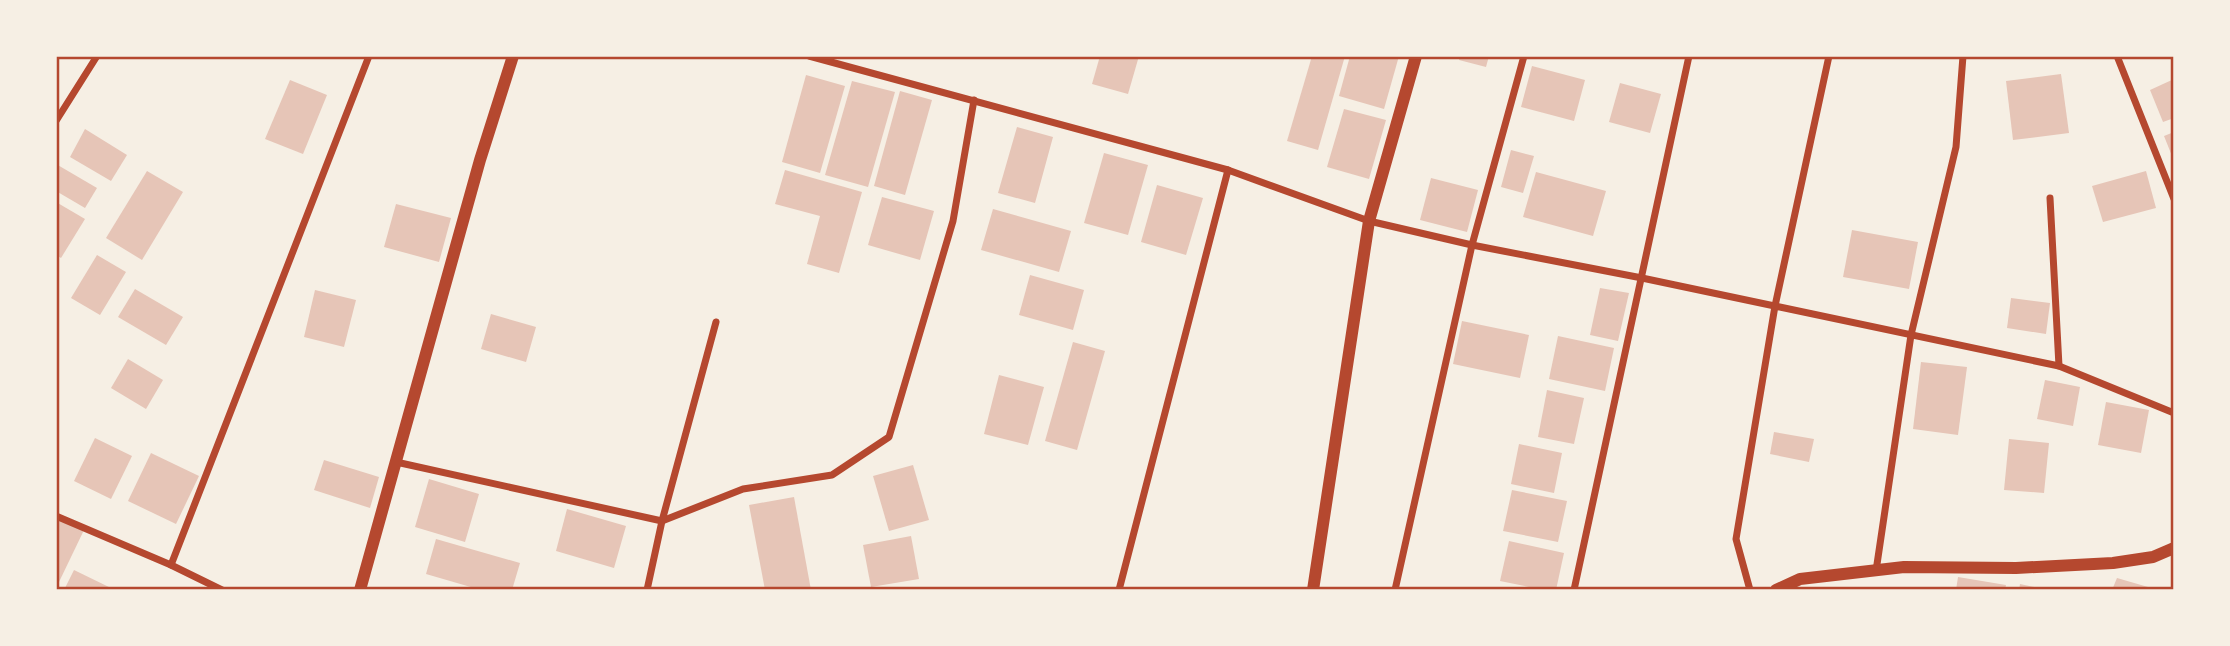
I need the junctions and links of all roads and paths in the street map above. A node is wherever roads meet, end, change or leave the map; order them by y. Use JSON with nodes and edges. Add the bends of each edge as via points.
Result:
{"nodes":[{"id":1,"x":97,"y":56,"type":"edge"},
{"id":2,"x":369,"y":56,"type":"edge"},
{"id":3,"x":513,"y":56,"type":"edge"},
{"id":4,"x":809,"y":56,"type":"edge"},
{"id":5,"x":1416,"y":56,"type":"edge"},
{"id":6,"x":1524,"y":56,"type":"edge"},
{"id":7,"x":1689,"y":56,"type":"edge"},
{"id":8,"x":1829,"y":56,"type":"edge"},
{"id":9,"x":1963,"y":56,"type":"edge"},
{"id":10,"x":2117,"y":56,"type":"edge"},
{"id":11,"x":974,"y":100,"type":"junction"},
{"id":12,"x":56,"y":121,"type":"edge"},
{"id":13,"x":1228,"y":170,"type":"junction"},
{"id":14,"x":2050,"y":198,"type":"dead end"},
{"id":15,"x":2174,"y":200,"type":"edge"},
{"id":16,"x":1369,"y":221,"type":"junction"},
{"id":17,"x":1472,"y":245,"type":"junction"},
{"id":18,"x":1642,"y":278,"type":"junction"},
{"id":19,"x":1774,"y":306,"type":"junction"},
{"id":20,"x":716,"y":322,"type":"dead end"},
{"id":21,"x":1911,"y":335,"type":"junction"},
{"id":22,"x":2059,"y":366,"type":"junction"},
{"id":23,"x":2174,"y":414,"type":"edge"},
{"id":24,"x":396,"y":462,"type":"junction"},
{"id":25,"x":56,"y":516,"type":"edge"},
{"id":26,"x":662,"y":521,"type":"junction"},
{"id":27,"x":2174,"y":548,"type":"edge"},
{"id":28,"x":171,"y":565,"type":"junction"},
{"id":29,"x":1875,"y":571,"type":"junction"},
{"id":30,"x":222,"y":590,"type":"edge"},
{"id":31,"x":360,"y":590,"type":"edge"},
{"id":32,"x":648,"y":590,"type":"edge"},
{"id":33,"x":1119,"y":590,"type":"edge"},
{"id":34,"x":1312,"y":590,"type":"edge"},
{"id":35,"x":1395,"y":590,"type":"edge"},
{"id":36,"x":1574,"y":590,"type":"edge"},
{"id":37,"x":1750,"y":590,"type":"edge"},
{"id":38,"x":1776,"y":590,"type":"edge"}],
"edges":[{"from":1,"to":12,"type":"street"},
{"from":2,"to":28,"type":"street"},
{"from":3,"to":24,"type":"street"},
{"from":4,"to":11,"type":"street"},
{"from":5,"to":16,"type":"street"},
{"from":6,"to":17,"type":"street"},
{"from":7,"to":18,"type":"street"},
{"from":8,"to":19,"type":"street"},
{"from":9,"to":21,"type":"street","via":[[1956,147]]},
{"from":10,"to":15,"type":"street"},
{"from":11,"to":13,"type":"street"},
{"from":11,"to":26,"type":"street","via":[[953,221],[888,437],[832,475],[743,489]]},
{"from":13,"to":16,"type":"street"},
{"from":13,"to":33,"type":"street"},
{"from":14,"to":22,"type":"street"},
{"from":16,"to":17,"type":"street"},
{"from":16,"to":34,"type":"street"},
{"from":17,"to":18,"type":"street"},
{"from":17,"to":35,"type":"street"},
{"from":18,"to":19,"type":"street"},
{"from":18,"to":36,"type":"street"},
{"from":19,"to":21,"type":"street"},
{"from":19,"to":37,"type":"street","via":[[1736,539]]},
{"from":20,"to":26,"type":"street"},
{"from":21,"to":22,"type":"street"},
{"from":21,"to":29,"type":"street"},
{"from":22,"to":23,"type":"street"},
{"from":24,"to":26,"type":"street"},
{"from":24,"to":31,"type":"street"},
{"from":25,"to":28,"type":"street"},
{"from":26,"to":32,"type":"street"},
{"from":27,"to":29,"type":"street","via":[[2153,557],[2113,563]]},
{"from":28,"to":30,"type":"street"},
{"from":29,"to":38,"type":"street","via":[[1800,579]]}]}
